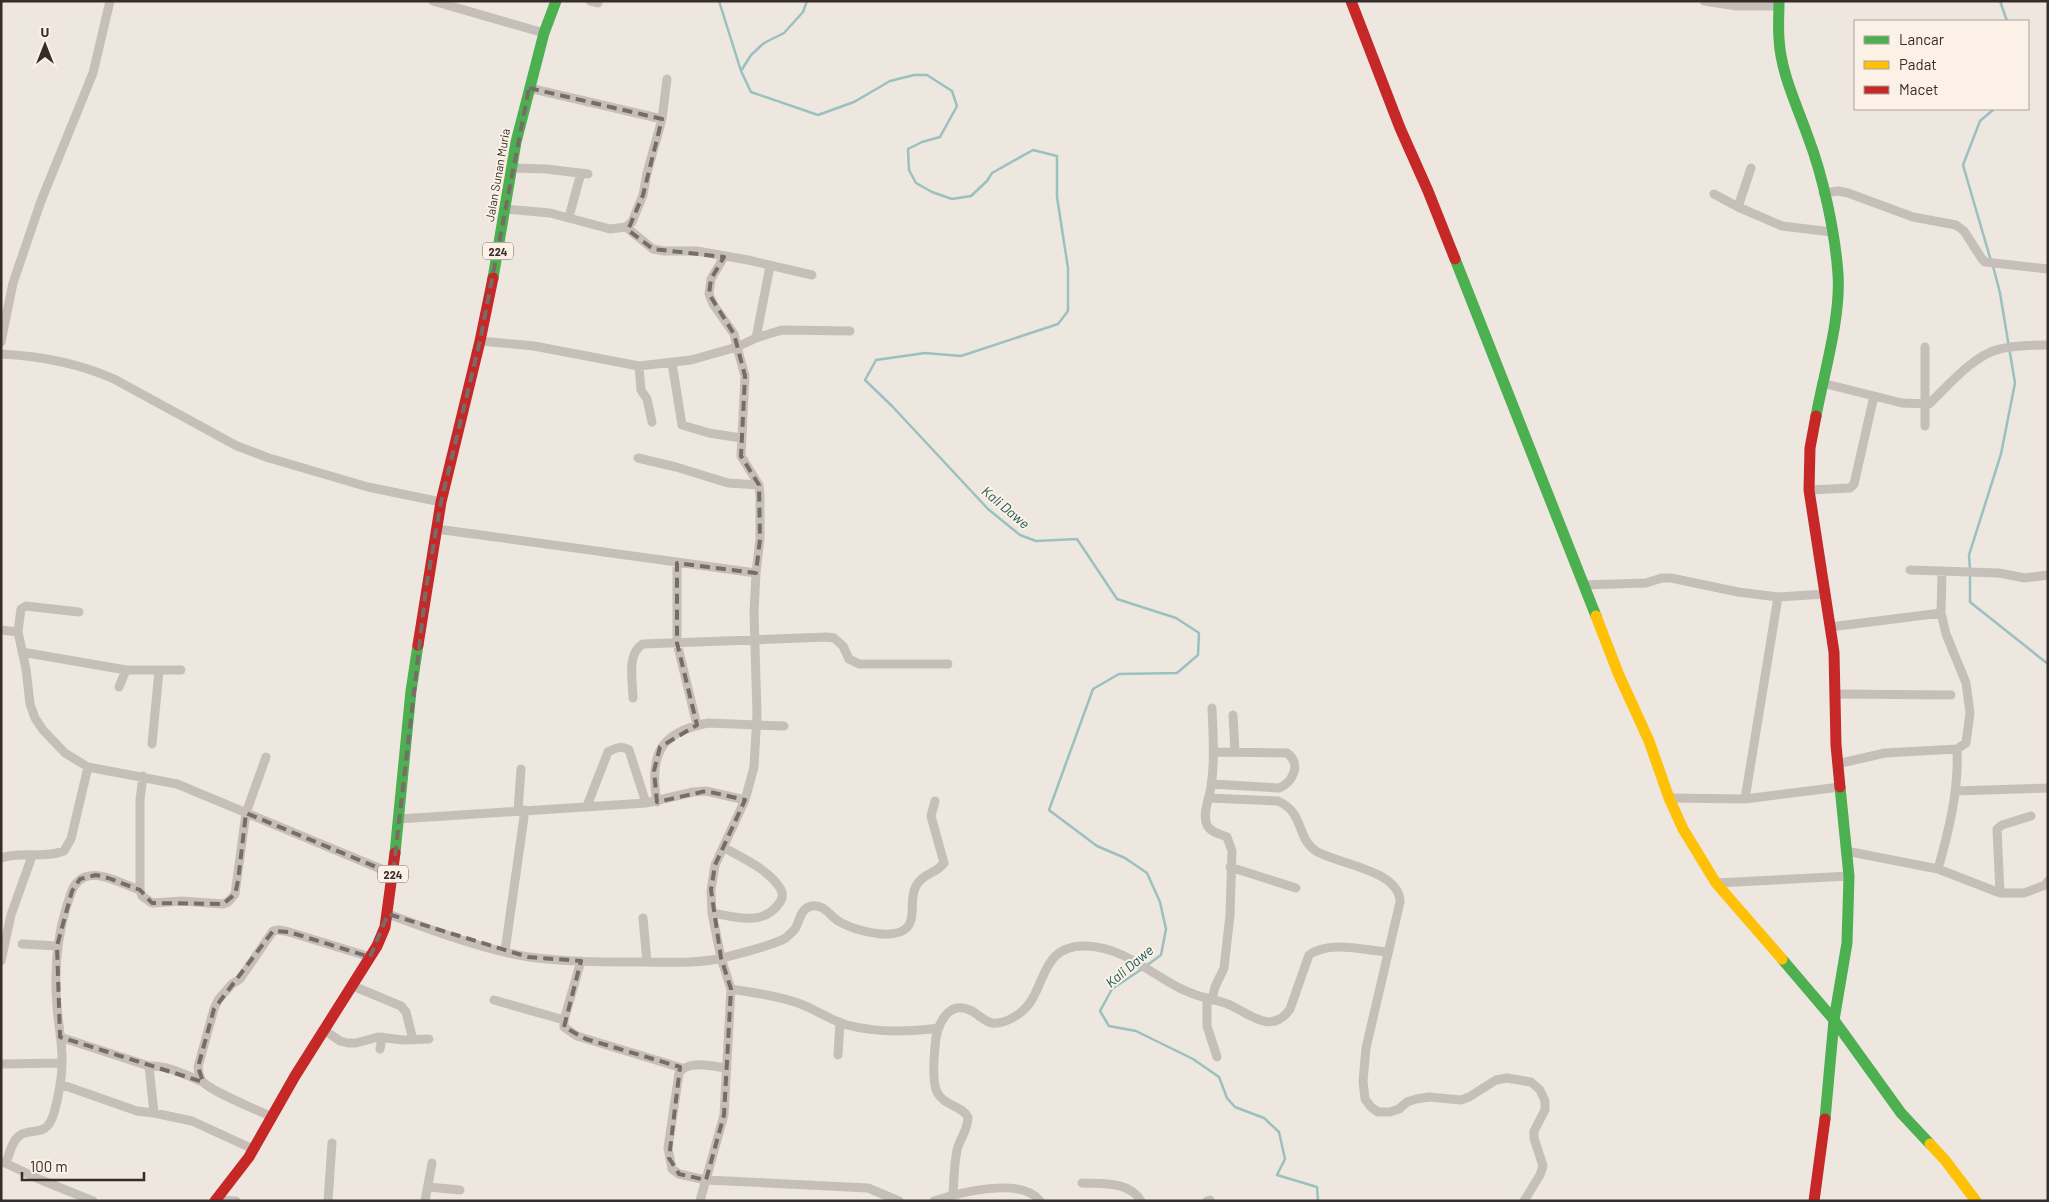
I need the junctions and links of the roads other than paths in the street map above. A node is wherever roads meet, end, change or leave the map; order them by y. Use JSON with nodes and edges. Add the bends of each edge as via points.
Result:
{"nodes":[{"id":1,"x":110,"y":1,"type":"edge"},
{"id":2,"x":433,"y":1,"type":"edge"},
{"id":3,"x":556,"y":1,"type":"edge"},
{"id":4,"x":1351,"y":1,"type":"edge"},
{"id":5,"x":1704,"y":1,"type":"edge"},
{"id":6,"x":1779,"y":3,"type":"edge"},
{"id":7,"x":544,"y":32,"type":"junction"},
{"id":8,"x":667,"y":79,"type":"dead end"},
{"id":9,"x":529,"y":88,"type":"junction"},
{"id":10,"x":662,"y":119,"type":"junction"},
{"id":11,"x":512,"y":168,"type":"junction"},
{"id":12,"x":1751,"y":168,"type":"dead end"},
{"id":13,"x":1823,"y":193,"type":"junction"},
{"id":14,"x":1714,"y":194,"type":"dead end"},
{"id":15,"x":1738,"y":207,"type":"junction"},
{"id":16,"x":505,"y":209,"type":"junction"},
{"id":17,"x":569,"y":217,"type":"junction"},
{"id":18,"x":626,"y":227,"type":"junction"},
{"id":19,"x":1832,"y":232,"type":"junction"},
{"id":20,"x":724,"y":257,"type":"junction"},
{"id":21,"x":770,"y":266,"type":"junction"},
{"id":22,"x":2048,"y":269,"type":"edge"},
{"id":23,"x":812,"y":275,"type":"dead end"},
{"id":24,"x":3,"y":324,"type":"edge"},
{"id":25,"x":850,"y":331,"type":"dead end"},
{"id":26,"x":756,"y":338,"type":"junction"},
{"id":27,"x":480,"y":341,"type":"junction"},
{"id":28,"x":1,"y":342,"type":"edge"},
{"id":29,"x":2048,"y":344,"type":"edge"},
{"id":30,"x":1926,"y":346,"type":"dead end"},
{"id":31,"x":737,"y":348,"type":"junction"},
{"id":32,"x":1,"y":354,"type":"edge"},
{"id":33,"x":672,"y":363,"type":"junction"},
{"id":34,"x":639,"y":366,"type":"junction"},
{"id":35,"x":1822,"y":383,"type":"junction"},
{"id":36,"x":1874,"y":396,"type":"junction"},
{"id":37,"x":1925,"y":404,"type":"junction"},
{"id":38,"x":652,"y":422,"type":"dead end"},
{"id":39,"x":1926,"y":426,"type":"dead end"},
{"id":40,"x":741,"y":438,"type":"junction"},
{"id":41,"x":638,"y":458,"type":"dead end"},
{"id":42,"x":759,"y":485,"type":"junction"},
{"id":43,"x":1809,"y":490,"type":"junction"},
{"id":44,"x":441,"y":502,"type":"junction"},
{"id":45,"x":436,"y":529,"type":"junction"},
{"id":46,"x":677,"y":563,"type":"junction"},
{"id":47,"x":1910,"y":570,"type":"dead end"},
{"id":48,"x":1942,"y":572,"type":"junction"},
{"id":49,"x":756,"y":573,"type":"junction"},
{"id":50,"x":2048,"y":575,"type":"edge"},
{"id":51,"x":1583,"y":585,"type":"junction"},
{"id":52,"x":1826,"y":594,"type":"junction"},
{"id":53,"x":1778,"y":597,"type":"junction"},
{"id":54,"x":79,"y":612,"type":"dead end"},
{"id":55,"x":1941,"y":613,"type":"junction"},
{"id":56,"x":1830,"y":627,"type":"junction"},
{"id":57,"x":1,"y":630,"type":"edge"},
{"id":58,"x":18,"y":632,"type":"junction"},
{"id":59,"x":755,"y":641,"type":"junction"},
{"id":60,"x":677,"y":643,"type":"junction"},
{"id":61,"x":22,"y":652,"type":"junction"},
{"id":62,"x":948,"y":664,"type":"dead end"},
{"id":63,"x":126,"y":670,"type":"junction"},
{"id":64,"x":181,"y":670,"type":"dead end"},
{"id":65,"x":159,"y":671,"type":"junction"},
{"id":66,"x":118,"y":687,"type":"dead end"},
{"id":67,"x":1836,"y":694,"type":"junction"},
{"id":68,"x":1951,"y":695,"type":"dead end"},
{"id":69,"x":633,"y":698,"type":"dead end"},
{"id":70,"x":1212,"y":708,"type":"dead end"},
{"id":71,"x":1233,"y":715,"type":"dead end"},
{"id":72,"x":757,"y":724,"type":"junction"},
{"id":73,"x":697,"y":725,"type":"junction"},
{"id":74,"x":784,"y":726,"type":"dead end"},
{"id":75,"x":152,"y":744,"type":"dead end"},
{"id":76,"x":1957,"y":749,"type":"junction"},
{"id":77,"x":1213,"y":752,"type":"junction"},
{"id":78,"x":1235,"y":752,"type":"junction"},
{"id":79,"x":266,"y":757,"type":"dead end"},
{"id":80,"x":1837,"y":764,"type":"junction"},
{"id":81,"x":88,"y":767,"type":"junction"},
{"id":82,"x":521,"y":769,"type":"dead end"},
{"id":83,"x":144,"y":776,"type":"junction"},
{"id":84,"x":1211,"y":784,"type":"junction"},
{"id":85,"x":1840,"y":787,"type":"junction"},
{"id":86,"x":2048,"y":788,"type":"edge"},
{"id":87,"x":1955,"y":791,"type":"junction"},
{"id":88,"x":1209,"y":798,"type":"junction"},
{"id":89,"x":1669,"y":798,"type":"junction"},
{"id":90,"x":1745,"y":799,"type":"junction"},
{"id":91,"x":745,"y":800,"type":"junction"},
{"id":92,"x":935,"y":801,"type":"dead end"},
{"id":93,"x":657,"y":802,"type":"junction"},
{"id":94,"x":646,"y":803,"type":"junction"},
{"id":95,"x":587,"y":806,"type":"junction"},
{"id":96,"x":522,"y":811,"type":"junction"},
{"id":97,"x":246,"y":813,"type":"junction"},
{"id":98,"x":2031,"y":816,"type":"dead end"},
{"id":99,"x":398,"y":819,"type":"junction"},
{"id":100,"x":723,"y":847,"type":"junction"},
{"id":101,"x":1846,"y":851,"type":"junction"},
{"id":102,"x":32,"y":856,"type":"junction"},
{"id":103,"x":1,"y":858,"type":"edge"},
{"id":104,"x":1230,"y":867,"type":"junction"},
{"id":105,"x":1938,"y":869,"type":"junction"},
{"id":106,"x":393,"y":874,"type":"junction"},
{"id":107,"x":1849,"y":876,"type":"junction"},
{"id":108,"x":2048,"y":881,"type":"edge"},
{"id":109,"x":1716,"y":883,"type":"junction"},
{"id":110,"x":1296,"y":888,"type":"dead end"},
{"id":111,"x":140,"y":890,"type":"junction"},
{"id":112,"x":2000,"y":893,"type":"junction"},
{"id":113,"x":712,"y":913,"type":"junction"},
{"id":114,"x":388,"y":914,"type":"junction"},
{"id":115,"x":643,"y":918,"type":"dead end"},
{"id":116,"x":22,"y":944,"type":"dead end"},
{"id":117,"x":58,"y":946,"type":"junction"},
{"id":118,"x":505,"y":951,"type":"junction"},
{"id":119,"x":1387,"y":952,"type":"junction"},
{"id":120,"x":370,"y":957,"type":"junction"},
{"id":121,"x":721,"y":958,"type":"junction"},
{"id":122,"x":1,"y":961,"type":"edge"},
{"id":123,"x":581,"y":961,"type":"junction"},
{"id":124,"x":647,"y":962,"type":"junction"},
{"id":125,"x":353,"y":986,"type":"junction"},
{"id":126,"x":731,"y":989,"type":"junction"},
{"id":127,"x":1210,"y":999,"type":"junction"},
{"id":128,"x":494,"y":1000,"type":"dead end"},
{"id":129,"x":564,"y":1020,"type":"junction"},
{"id":130,"x":1834,"y":1020,"type":"junction"},
{"id":131,"x":840,"y":1022,"type":"junction"},
{"id":132,"x":939,"y":1028,"type":"junction"},
{"id":133,"x":324,"y":1030,"type":"junction"},
{"id":134,"x":60,"y":1037,"type":"junction"},
{"id":135,"x":382,"y":1037,"type":"junction"},
{"id":136,"x":429,"y":1039,"type":"dead end"},
{"id":137,"x":413,"y":1040,"type":"junction"},
{"id":138,"x":380,"y":1048,"type":"dead end"},
{"id":139,"x":838,"y":1055,"type":"dead end"},
{"id":140,"x":1217,"y":1057,"type":"dead end"},
{"id":141,"x":62,"y":1063,"type":"junction"},
{"id":142,"x":1,"y":1064,"type":"edge"},
{"id":143,"x":149,"y":1066,"type":"junction"},
{"id":144,"x":682,"y":1068,"type":"junction"},
{"id":145,"x":727,"y":1068,"type":"junction"},
{"id":146,"x":203,"y":1082,"type":"junction"},
{"id":147,"x":60,"y":1084,"type":"junction"},
{"id":148,"x":154,"y":1114,"type":"junction"},
{"id":149,"x":272,"y":1117,"type":"junction"},
{"id":150,"x":332,"y":1143,"type":"dead end"},
{"id":151,"x":253,"y":1149,"type":"junction"},
{"id":152,"x":4,"y":1162,"type":"edge"},
{"id":153,"x":432,"y":1163,"type":"dead end"},
{"id":154,"x":706,"y":1180,"type":"junction"},
{"id":155,"x":1082,"y":1184,"type":"dead end"},
{"id":156,"x":428,"y":1187,"type":"junction"},
{"id":157,"x":460,"y":1190,"type":"dead end"},
{"id":158,"x":953,"y":1194,"type":"junction"},
{"id":159,"x":216,"y":1200,"type":"edge"},
{"id":160,"x":93,"y":1201,"type":"edge"},
{"id":161,"x":236,"y":1201,"type":"edge"},
{"id":162,"x":328,"y":1201,"type":"edge"},
{"id":163,"x":425,"y":1201,"type":"edge"},
{"id":164,"x":700,"y":1201,"type":"edge"},
{"id":165,"x":899,"y":1201,"type":"edge"},
{"id":166,"x":934,"y":1201,"type":"edge"},
{"id":167,"x":1040,"y":1201,"type":"edge"},
{"id":168,"x":1141,"y":1201,"type":"edge"},
{"id":169,"x":1524,"y":1201,"type":"edge"},
{"id":170,"x":1814,"y":1201,"type":"edge"},
{"id":171,"x":1976,"y":1201,"type":"edge"}],
"edges":[{"from":1,"to":24,"type":"street","via":[[93,73],[41,201]]},
{"from":2,"to":7,"type":"street"},
{"from":3,"to":7,"type":"street","name":"Jalan Sunan Muria","number":"224"},
{"from":4,"to":51,"type":"street"},
{"from":5,"to":6,"type":"street","via":[[1737,6]]},
{"from":6,"to":13,"type":"street","via":[[1785,71],[1809,138]]},
{"from":7,"to":9,"type":"street","name":"Jalan Sunan Muria","number":"224"},
{"from":8,"to":10,"type":"street"},
{"from":9,"to":10,"type":"street"},
{"from":9,"to":11,"type":"street","name":"Jalan Sunan Muria","number":"224"},
{"from":10,"to":18,"type":"street","via":[[643,195],[632,222]]},
{"from":11,"to":16,"type":"street","name":"Jalan Sunan Muria","number":"224"},
{"from":11,"to":17,"type":"street","via":[[584,173]]},
{"from":12,"to":15,"type":"street"},
{"from":13,"to":19,"type":"street"},
{"from":13,"to":22,"type":"street","via":[[1838,191],[1913,217],[1956,225],[1982,260]]},
{"from":14,"to":15,"type":"street"},
{"from":15,"to":19,"type":"street","via":[[1782,226]]},
{"from":16,"to":17,"type":"street"},
{"from":16,"to":27,"type":"street","name":"Jalan Sunan Muria","number":"224"},
{"from":17,"to":18,"type":"street","via":[[610,229]]},
{"from":18,"to":20,"type":"street","via":[[653,249],[698,251]]},
{"from":19,"to":35,"type":"street","via":[[1838,275],[1835,318]]},
{"from":20,"to":21,"type":"street"},
{"from":20,"to":31,"type":"street","via":[[711,279],[709,294],[734,334]]},
{"from":21,"to":23,"type":"street"},
{"from":21,"to":26,"type":"street"},
{"from":24,"to":28,"type":"street"},
{"from":25,"to":26,"type":"street","via":[[782,330]]},
{"from":26,"to":31,"type":"street"},
{"from":27,"to":34,"type":"street","via":[[534,346]]},
{"from":27,"to":44,"type":"street","name":"Jalan Sunan Muria","number":"224"},
{"from":29,"to":37,"type":"street","via":[[1999,349],[1960,374],[1930,404]]},
{"from":30,"to":37,"type":"street"},
{"from":31,"to":33,"type":"street"},
{"from":31,"to":40,"type":"street","via":[[745,376]]},
{"from":32,"to":44,"type":"street","via":[[94,370],[237,446],[368,487]]},
{"from":33,"to":34,"type":"street"},
{"from":33,"to":40,"type":"street","via":[[682,425]]},
{"from":34,"to":38,"type":"street","via":[[641,390],[647,399]]},
{"from":35,"to":36,"type":"street"},
{"from":35,"to":43,"type":"street","via":[[1810,448]]},
{"from":36,"to":37,"type":"street","via":[[1902,403]]},
{"from":36,"to":43,"type":"street","via":[[1854,484],[1850,488]]},
{"from":37,"to":39,"type":"street"},
{"from":40,"to":42,"type":"street","via":[[741,456]]},
{"from":41,"to":42,"type":"street","via":[[728,483]]},
{"from":42,"to":49,"type":"street","via":[[760,539]]},
{"from":43,"to":52,"type":"street"},
{"from":44,"to":45,"type":"street","number":"224"},
{"from":45,"to":46,"type":"street"},
{"from":45,"to":99,"type":"street","number":"224","via":[[412,681]]},
{"from":46,"to":49,"type":"street"},
{"from":46,"to":60,"type":"street"},
{"from":47,"to":48,"type":"street"},
{"from":48,"to":50,"type":"street","via":[[1999,573],[2025,578]]},
{"from":48,"to":55,"type":"street"},
{"from":49,"to":59,"type":"street"},
{"from":51,"to":53,"type":"street","via":[[1646,583],[1671,578]]},
{"from":51,"to":89,"type":"street","via":[[1649,741]]},
{"from":52,"to":53,"type":"street"},
{"from":52,"to":56,"type":"street"},
{"from":53,"to":90,"type":"street"},
{"from":54,"to":58,"type":"street","via":[[26,606],[20,609]]},
{"from":55,"to":56,"type":"street"},
{"from":55,"to":76,"type":"street","via":[[1966,682],[1970,714],[1966,743]]},
{"from":56,"to":67,"type":"street"},
{"from":57,"to":58,"type":"street"},
{"from":58,"to":61,"type":"street"},
{"from":59,"to":60,"type":"street"},
{"from":59,"to":62,"type":"street","via":[[827,637],[834,638],[843,646],[849,659],[859,664]]},
{"from":59,"to":72,"type":"street"},
{"from":60,"to":69,"type":"street","via":[[638,647],[632,659]]},
{"from":60,"to":73,"type":"street"},
{"from":61,"to":63,"type":"street"},
{"from":61,"to":81,"type":"street","via":[[35,718],[66,752]]},
{"from":63,"to":65,"type":"street"},
{"from":63,"to":66,"type":"street"},
{"from":64,"to":65,"type":"street"},
{"from":65,"to":75,"type":"street"},
{"from":67,"to":68,"type":"street"},
{"from":67,"to":80,"type":"street"},
{"from":70,"to":77,"type":"street"},
{"from":71,"to":78,"type":"street"},
{"from":72,"to":73,"type":"street"},
{"from":72,"to":74,"type":"street"},
{"from":72,"to":91,"type":"street","via":[[754,767]]},
{"from":73,"to":93,"type":"street","via":[[674,736],[660,748],[654,771]]},
{"from":76,"to":80,"type":"street","via":[[1885,753]]},
{"from":76,"to":87,"type":"street"},
{"from":77,"to":78,"type":"street"},
{"from":77,"to":84,"type":"street"},
{"from":78,"to":84,"type":"street","via":[[1287,753],[1296,764],[1293,775],[1288,784],[1279,788]]},
{"from":79,"to":97,"type":"street"},
{"from":80,"to":85,"type":"street"},
{"from":81,"to":83,"type":"street"},
{"from":81,"to":102,"type":"street","via":[[64,851]]},
{"from":82,"to":96,"type":"street"},
{"from":83,"to":97,"type":"street","via":[[177,784]]},
{"from":83,"to":111,"type":"street"},
{"from":84,"to":88,"type":"street"},
{"from":85,"to":90,"type":"street"},
{"from":85,"to":101,"type":"street"},
{"from":86,"to":87,"type":"street"},
{"from":87,"to":105,"type":"street"},
{"from":88,"to":104,"type":"street","via":[[1206,825],[1230,843]]},
{"from":88,"to":119,"type":"street","via":[[1286,804],[1315,850],[1350,862],[1396,887],[1400,902]]},
{"from":89,"to":90,"type":"street"},
{"from":89,"to":109,"type":"street","via":[[1683,829]]},
{"from":91,"to":93,"type":"street","via":[[706,791]]},
{"from":91,"to":100,"type":"street"},
{"from":92,"to":121,"type":"street","via":[[931,816],[944,863],[940,869],[923,876],[915,887],[911,921],[904,930],[892,934],[861,931],[838,921],[820,906],[811,906],[803,910],[794,931],[782,941]]},
{"from":93,"to":94,"type":"street"},
{"from":94,"to":95,"type":"street"},
{"from":94,"to":95,"type":"street","via":[[629,750],[620,747],[608,752]]},
{"from":95,"to":96,"type":"street"},
{"from":96,"to":99,"type":"street"},
{"from":96,"to":118,"type":"street"},
{"from":97,"to":106,"type":"street"},
{"from":97,"to":111,"type":"street","via":[[238,881],[228,902],[152,903],[142,896]]},
{"from":98,"to":112,"type":"street","via":[[2002,824],[1997,829]]},
{"from":99,"to":106,"type":"street","number":"224"},
{"from":100,"to":113,"type":"street","via":[[715,865]]},
{"from":100,"to":113,"type":"street","via":[[766,873],[780,886],[782,900],[759,919]]},
{"from":101,"to":105,"type":"street"},
{"from":101,"to":107,"type":"street"},
{"from":102,"to":103,"type":"street"},
{"from":102,"to":122,"type":"street","via":[[11,915]]},
{"from":104,"to":110,"type":"street"},
{"from":104,"to":127,"type":"street","via":[[1230,915],[1224,968]]},
{"from":105,"to":112,"type":"street"},
{"from":106,"to":114,"type":"street","number":"224"},
{"from":107,"to":109,"type":"street"},
{"from":107,"to":130,"type":"street","via":[[1847,943]]},
{"from":108,"to":112,"type":"street","via":[[2024,893]]},
{"from":109,"to":130,"type":"street"},
{"from":111,"to":117,"type":"street","via":[[96,875],[80,879],[65,912]]},
{"from":113,"to":121,"type":"street"},
{"from":114,"to":118,"type":"street"},
{"from":114,"to":120,"type":"street","number":"224"},
{"from":115,"to":124,"type":"street"},
{"from":116,"to":117,"type":"street"},
{"from":117,"to":134,"type":"street","via":[[56,1003]]},
{"from":118,"to":123,"type":"street"},
{"from":119,"to":127,"type":"street","via":[[1334,947],[1309,955],[1290,1009],[1278,1021],[1260,1021],[1228,1004]]},
{"from":119,"to":169,"type":"street","via":[[1366,1048],[1365,1099],[1378,1112],[1390,1112],[1416,1098],[1460,1100],[1496,1080],[1506,1078],[1531,1082],[1545,1101],[1545,1110],[1534,1131],[1543,1166]]},
{"from":120,"to":125,"type":"street","number":"224"},
{"from":120,"to":146,"type":"street","via":[[289,932],[273,931],[240,979],[218,1000],[198,1067]]},
{"from":121,"to":124,"type":"street"},
{"from":121,"to":126,"type":"street"},
{"from":123,"to":124,"type":"street"},
{"from":123,"to":129,"type":"street"},
{"from":125,"to":133,"type":"street","number":"224"},
{"from":125,"to":137,"type":"street","via":[[401,1006],[406,1012]]},
{"from":126,"to":131,"type":"street","via":[[763,992],[799,1003]]},
{"from":126,"to":145,"type":"street"},
{"from":127,"to":132,"type":"street","via":[[1185,992],[1138,961],[1102,948],[1073,946],[1046,966],[1030,1002],[1021,1013],[994,1023],[963,1008],[952,1009],[941,1018]]},
{"from":127,"to":140,"type":"street","via":[[1208,1026]]},
{"from":128,"to":129,"type":"street"},
{"from":129,"to":144,"type":"street","via":[[564,1027],[577,1036]]},
{"from":130,"to":170,"type":"street"},
{"from":130,"to":171,"type":"street","via":[[1901,1112],[1945,1160]]},
{"from":131,"to":132,"type":"street","via":[[890,1031]]},
{"from":131,"to":139,"type":"street"},
{"from":132,"to":158,"type":"street","via":[[935,1048],[936,1091],[944,1102],[964,1111],[968,1117],[966,1132],[957,1149]]},
{"from":133,"to":135,"type":"street","via":[[348,1043]]},
{"from":133,"to":149,"type":"street","number":"224"},
{"from":134,"to":141,"type":"street"},
{"from":134,"to":143,"type":"street"},
{"from":135,"to":137,"type":"street"},
{"from":135,"to":138,"type":"street"},
{"from":136,"to":137,"type":"street"},
{"from":141,"to":142,"type":"street"},
{"from":141,"to":147,"type":"street"},
{"from":143,"to":146,"type":"street","via":[[168,1068]]},
{"from":143,"to":148,"type":"street"},
{"from":144,"to":145,"type":"street","via":[[691,1065]]},
{"from":144,"to":154,"type":"street","via":[[669,1158],[672,1168],[679,1174]]},
{"from":145,"to":154,"type":"street","via":[[724,1115]]},
{"from":146,"to":149,"type":"street"},
{"from":147,"to":148,"type":"street"},
{"from":147,"to":152,"type":"street","via":[[49,1124],[42,1130],[20,1134]]},
{"from":148,"to":151,"type":"street","via":[[192,1121]]},
{"from":149,"to":151,"type":"street","number":"224"},
{"from":150,"to":162,"type":"street"},
{"from":151,"to":159,"type":"street","number":"224"},
{"from":152,"to":160,"type":"street"},
{"from":153,"to":156,"type":"street"},
{"from":154,"to":164,"type":"street"},
{"from":154,"to":165,"type":"street","via":[[868,1188]]},
{"from":155,"to":168,"type":"street","via":[[1126,1188],[1136,1192]]},
{"from":156,"to":157,"type":"street"},
{"from":156,"to":163,"type":"street"},
{"from":158,"to":166,"type":"street"},
{"from":158,"to":167,"type":"street","via":[[983,1188],[1012,1189],[1033,1194]]},
{"from":159,"to":161,"type":"street"}]}
